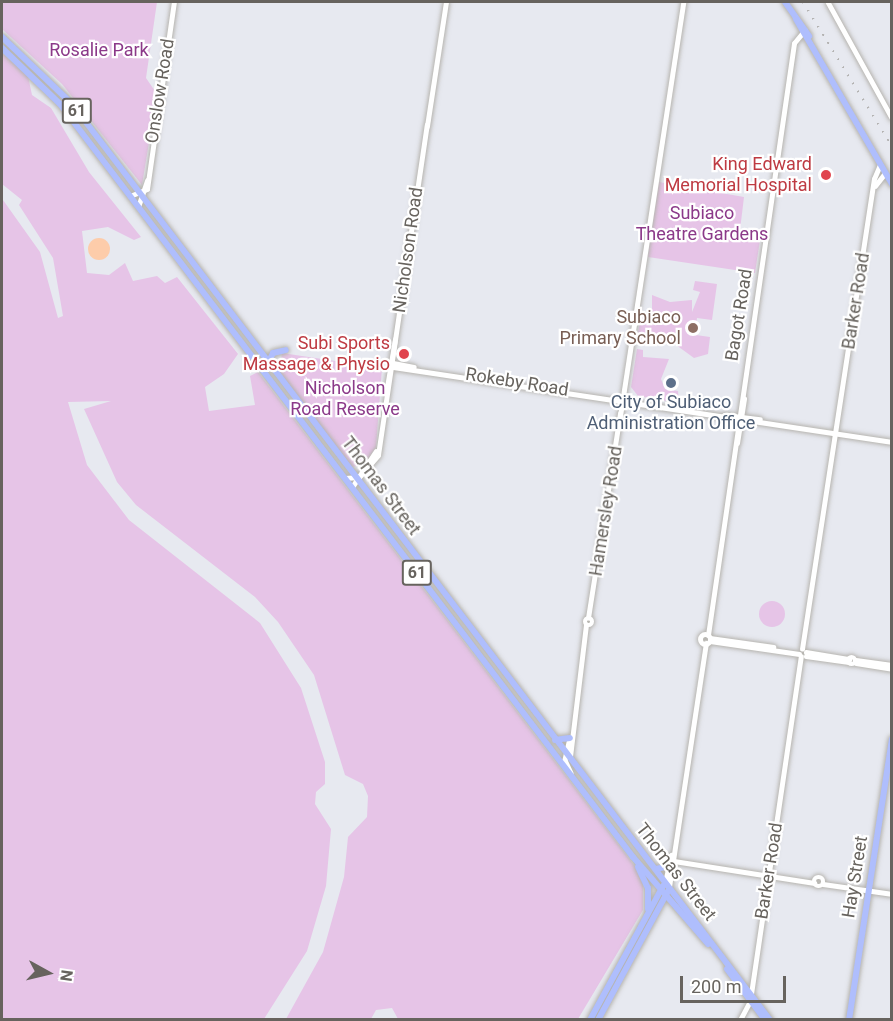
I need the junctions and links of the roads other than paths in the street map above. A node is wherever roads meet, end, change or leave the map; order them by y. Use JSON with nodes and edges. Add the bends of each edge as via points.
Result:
{"nodes":[{"id":1,"x":174,"y":2,"type":"edge"},
{"id":2,"x":446,"y":2,"type":"edge"},
{"id":3,"x":683,"y":2,"type":"edge"},
{"id":4,"x":785,"y":2,"type":"edge"},
{"id":5,"x":828,"y":2,"type":"edge"},
{"id":6,"x":805,"y":33,"type":"junction"},
{"id":7,"x":2,"y":37,"type":"edge"},
{"id":8,"x":2,"y":48,"type":"edge"},
{"id":9,"x":891,"y":118,"type":"edge"},
{"id":10,"x":872,"y":148,"type":"junction"},
{"id":11,"x":880,"y":165,"type":"junction"},
{"id":12,"x":888,"y":175,"type":"edge"},
{"id":13,"x":891,"y":184,"type":"edge"},
{"id":14,"x":873,"y":189,"type":"junction"},
{"id":15,"x":141,"y":195,"type":"junction"},
{"id":16,"x":130,"y":196,"type":"junction"},
{"id":17,"x":138,"y":207,"type":"junction"},
{"id":18,"x":286,"y":350,"type":"dead end"},
{"id":19,"x":268,"y":363,"type":"junction"},
{"id":20,"x":391,"y":364,"type":"junction"},
{"id":21,"x":623,"y":400,"type":"junction"},
{"id":22,"x":739,"y":417,"type":"junction"},
{"id":23,"x":836,"y":432,"type":"junction"},
{"id":24,"x":891,"y":440,"type":"edge"},
{"id":25,"x":356,"y":477,"type":"junction"},
{"id":26,"x":345,"y":478,"type":"junction"},
{"id":27,"x":352,"y":487,"type":"junction"},
{"id":28,"x":707,"y":639,"type":"junction"},
{"id":29,"x":803,"y":653,"type":"junction"},
{"id":30,"x":891,"y":667,"type":"edge"},
{"id":31,"x":571,"y":736,"type":"junction"},
{"id":32,"x":555,"y":740,"type":"junction"},
{"id":33,"x":891,"y":740,"type":"edge"},
{"id":34,"x":568,"y":757,"type":"junction"},
{"id":35,"x":573,"y":778,"type":"junction"},
{"id":36,"x":633,"y":857,"type":"junction"},
{"id":37,"x":671,"y":863,"type":"junction"},
{"id":38,"x":652,"y":867,"type":"junction"},
{"id":39,"x":769,"y":875,"type":"junction"},
{"id":40,"x":666,"y":888,"type":"junction"},
{"id":41,"x":869,"y":890,"type":"junction"},
{"id":42,"x":891,"y":894,"type":"edge"},
{"id":43,"x":661,"y":905,"type":"junction"},
{"id":44,"x":678,"y":906,"type":"junction"},
{"id":45,"x":637,"y":934,"type":"junction"},
{"id":46,"x":751,"y":997,"type":"junction"},
{"id":47,"x":590,"y":1020,"type":"edge"},
{"id":48,"x":598,"y":1020,"type":"edge"},
{"id":49,"x":740,"y":1020,"type":"edge"},
{"id":50,"x":765,"y":1020,"type":"edge"},
{"id":51,"x":770,"y":1020,"type":"edge"},
{"id":52,"x":849,"y":1020,"type":"edge"}],
"edges":[{"from":1,"to":15,"type":"street","name":"Onslow Road","via":[[147,181]]},
{"from":2,"to":20,"type":"main road","name":"Nicholson Road"},
{"from":3,"to":21,"type":"street","name":"Hamersley Road"},
{"from":4,"to":6,"type":"main road"},
{"from":5,"to":9,"type":"street"},
{"from":6,"to":10,"type":"main road"},
{"from":6,"to":22,"type":"main road","name":"Bagot Road","via":[[795,49]]},
{"from":7,"to":15,"type":"main road","name":"Thomas Street","number":"61","via":[[57,86]]},
{"from":8,"to":16,"type":"main road","name":"Thomas Street","number":"61","via":[[51,94]]},
{"from":10,"to":11,"type":"main road"},
{"from":10,"to":12,"type":"main road"},
{"from":11,"to":12,"type":"main road"},
{"from":11,"to":14,"type":"street","name":"Barker Road"},
{"from":12,"to":13,"type":"main road"},
{"from":12,"to":14,"type":"street","name":"Barker Road"},
{"from":14,"to":23,"type":"street","name":"Barker Road"},
{"from":15,"to":16,"type":"street"},
{"from":15,"to":17,"type":"street","name":"Onslow Road"},
{"from":15,"to":19,"type":"main road","name":"Thomas Street","number":"61"},
{"from":16,"to":17,"type":"main road","name":"Thomas Street","number":"61"},
{"from":17,"to":26,"type":"main road","name":"Thomas Street","number":"61"},
{"from":18,"to":19,"type":"main road","via":[[273,353]]},
{"from":19,"to":25,"type":"main road","name":"Thomas Street","number":"61"},
{"from":20,"to":21,"type":"main road","name":"Rokeby Road"},
{"from":20,"to":25,"type":"main road","name":"Nicholson Road","via":[[379,443]]},
{"from":21,"to":22,"type":"main road","name":"Rokeby Road"},
{"from":21,"to":31,"type":"street","name":"Hamersley Road"},
{"from":22,"to":23,"type":"main road","name":"Rokeby Road"},
{"from":22,"to":28,"type":"main road","name":"Bagot Road"},
{"from":23,"to":24,"type":"main road","name":"Rokeby Road"},
{"from":23,"to":29,"type":"street","name":"Barker Road"},
{"from":25,"to":26,"type":"main road"},
{"from":25,"to":27,"type":"main road","name":"Nicholson Road"},
{"from":25,"to":32,"type":"main road","name":"Thomas Street","number":"61"},
{"from":26,"to":27,"type":"main road","name":"Thomas Street","number":"61"},
{"from":27,"to":35,"type":"main road","name":"Thomas Street","number":"61"},
{"from":28,"to":29,"type":"street"},
{"from":28,"to":37,"type":"main road","name":"Bagot Road"},
{"from":29,"to":30,"type":"street"},
{"from":29,"to":39,"type":"street","name":"Barker Road"},
{"from":31,"to":32,"type":"main road"},
{"from":31,"to":34,"type":"street"},
{"from":32,"to":34,"type":"main road","name":"Thomas Street","number":"61"},
{"from":33,"to":41,"type":"main road","name":"Hay Street"},
{"from":34,"to":35,"type":"street"},
{"from":34,"to":38,"type":"main road","name":"Thomas Street","number":"61"},
{"from":35,"to":36,"type":"main road","name":"Thomas Street","number":"61"},
{"from":36,"to":40,"type":"main road","name":"Thomas Street","number":"61"},
{"from":36,"to":45,"type":"main road","via":[[650,897]]},
{"from":37,"to":38,"type":"main road","via":[[661,871]]},
{"from":37,"to":39,"type":"street"},
{"from":37,"to":40,"type":"main road","name":"Bagot Road"},
{"from":38,"to":40,"type":"main road","name":"Thomas Street","number":"61"},
{"from":39,"to":41,"type":"street"},
{"from":39,"to":46,"type":"street","name":"Barker Road"},
{"from":40,"to":43,"type":"main road"},
{"from":40,"to":44,"type":"main road","name":"Thomas Street","number":"61"},
{"from":40,"to":45,"type":"main road"},
{"from":40,"to":46,"type":"main road","name":"Thomas Street","number":"61"},
{"from":41,"to":42,"type":"street"},
{"from":41,"to":52,"type":"main road","name":"Hay Street"},
{"from":43,"to":44,"type":"main road"},
{"from":43,"to":48,"type":"main road"},
{"from":44,"to":46,"type":"main road","name":"Thomas Street","number":"61"},
{"from":45,"to":47,"type":"main road"},
{"from":46,"to":49,"type":"street","name":"Barker Road"},
{"from":46,"to":50,"type":"main road","name":"Thomas Street","number":"61"},
{"from":46,"to":51,"type":"main road","name":"Thomas Street","number":"61"}]}
